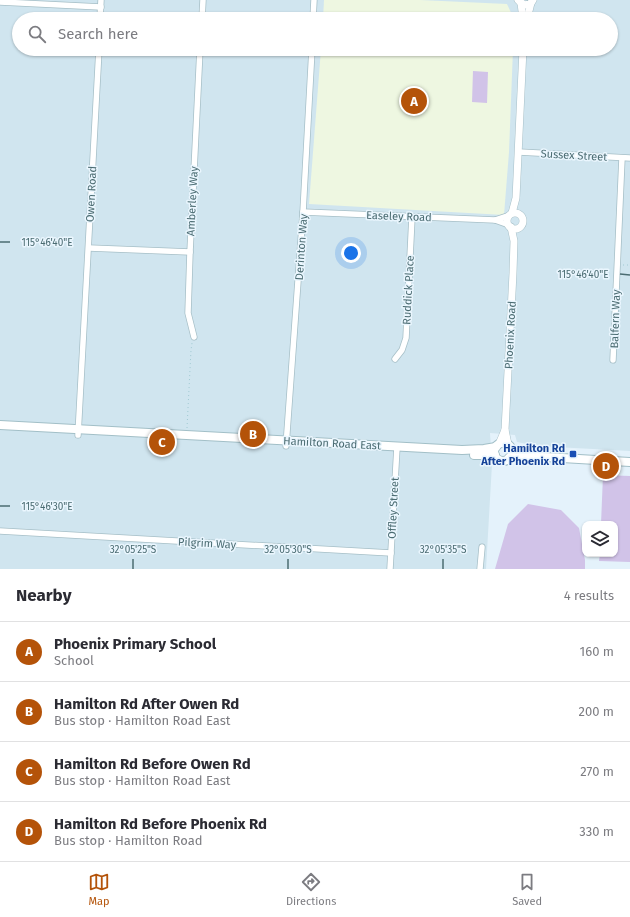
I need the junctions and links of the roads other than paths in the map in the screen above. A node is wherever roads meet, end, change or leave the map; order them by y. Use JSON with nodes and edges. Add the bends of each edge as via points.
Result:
{"nodes":[{"id":1,"x":101,"y":0,"type":"edge"},
{"id":2,"x":203,"y":0,"type":"edge"},
{"id":3,"x":314,"y":0,"type":"edge"},
{"id":4,"x":518,"y":1,"type":"edge"},
{"id":5,"x":0,"y":2,"type":"edge"},
{"id":6,"x":532,"y":2,"type":"edge"},
{"id":7,"x":101,"y":7,"type":"junction"},
{"id":8,"x":101,"y":12,"type":"edge"},
{"id":9,"x":202,"y":12,"type":"edge"},
{"id":10,"x":313,"y":12,"type":"edge"},
{"id":11,"x":521,"y":12,"type":"edge"},
{"id":12,"x":529,"y":12,"type":"edge"},
{"id":13,"x":99,"y":56,"type":"edge"},
{"id":14,"x":200,"y":56,"type":"edge"},
{"id":15,"x":312,"y":56,"type":"edge"},
{"id":16,"x":523,"y":56,"type":"edge"},
{"id":17,"x":519,"y":152,"type":"junction"},
{"id":18,"x":622,"y":158,"type":"junction"},
{"id":19,"x":630,"y":158,"type":"edge"},
{"id":20,"x":516,"y":198,"type":"junction"},
{"id":21,"x":303,"y":212,"type":"junction"},
{"id":22,"x":511,"y":214,"type":"junction"},
{"id":23,"x":520,"y":214,"type":"junction"},
{"id":24,"x":412,"y":217,"type":"junction"},
{"id":25,"x":495,"y":220,"type":"junction"},
{"id":26,"x":510,"y":226,"type":"junction"},
{"id":27,"x":521,"y":227,"type":"junction"},
{"id":28,"x":514,"y":240,"type":"junction"},
{"id":29,"x":89,"y":248,"type":"junction"},
{"id":30,"x":190,"y":252,"type":"junction"},
{"id":31,"x":194,"y":337,"type":"road end"},
{"id":32,"x":395,"y":359,"type":"dead end"},
{"id":33,"x":613,"y":360,"type":"dead end"},
{"id":34,"x":0,"y":425,"type":"edge"},
{"id":35,"x":0,"y":430,"type":"edge"},
{"id":36,"x":504,"y":430,"type":"junction"},
{"id":37,"x":78,"y":432,"type":"junction"},
{"id":38,"x":286,"y":443,"type":"junction"},
{"id":39,"x":498,"y":445,"type":"junction"},
{"id":40,"x":509,"y":445,"type":"junction"},
{"id":41,"x":397,"y":449,"type":"junction"},
{"id":42,"x":495,"y":455,"type":"junction"},
{"id":43,"x":528,"y":456,"type":"junction"},
{"id":44,"x":509,"y":458,"type":"junction"},
{"id":45,"x":630,"y":462,"type":"edge"},
{"id":46,"x":0,"y":530,"type":"edge"},
{"id":47,"x":482,"y":547,"type":"dead end"},
{"id":48,"x":391,"y":553,"type":"junction"},
{"id":49,"x":390,"y":569,"type":"edge"},
{"id":50,"x":480,"y":569,"type":"edge"}],
"edges":[{"from":1,"to":7,"type":"street"},
{"from":2,"to":9,"type":"street"},
{"from":3,"to":10,"type":"street"},
{"from":4,"to":6,"type":"street","via":[[525,5]]},
{"from":4,"to":11,"type":"street"},
{"from":5,"to":7,"type":"street"},
{"from":6,"to":12,"type":"street"},
{"from":7,"to":8,"type":"street"},
{"from":13,"to":29,"type":"street","name":"Owen Road"},
{"from":14,"to":30,"type":"street","name":"Amberley Way"},
{"from":15,"to":21,"type":"street","name":"Derinton Way"},
{"from":16,"to":17,"type":"street"},
{"from":17,"to":18,"type":"street","name":"Sussex Street"},
{"from":17,"to":20,"type":"street"},
{"from":18,"to":19,"type":"street","name":"Sussex Street"},
{"from":18,"to":33,"type":"street","name":"Balfern Way"},
{"from":20,"to":22,"type":"street"},
{"from":20,"to":23,"type":"street"},
{"from":21,"to":24,"type":"street","name":"Easeley Road"},
{"from":21,"to":38,"type":"street","name":"Derinton Way"},
{"from":22,"to":23,"type":"street"},
{"from":22,"to":25,"type":"street","name":"Easeley Road"},
{"from":22,"to":26,"type":"street","via":[[507,221]]},
{"from":23,"to":27,"type":"street","via":[[524,221]]},
{"from":24,"to":25,"type":"street","name":"Easeley Road"},
{"from":24,"to":32,"type":"street","name":"Ruddick Place","via":[[406,338],[402,350]]},
{"from":25,"to":26,"type":"street","name":"Easeley Road"},
{"from":26,"to":27,"type":"street","via":[[515,229]]},
{"from":26,"to":28,"type":"street","name":"Phoenix Road"},
{"from":27,"to":28,"type":"street","name":"Phoenix Road"},
{"from":28,"to":36,"type":"street","name":"Phoenix Road"},
{"from":29,"to":30,"type":"street","name":"Amberley Way"},
{"from":29,"to":37,"type":"street","name":"Owen Road"},
{"from":30,"to":31,"type":"street","via":[[188,313]]},
{"from":34,"to":37,"type":"main road","name":"Hamilton Road East"},
{"from":35,"to":37,"type":"main road","name":"Hamilton Road East"},
{"from":36,"to":39,"type":"street","name":"Phoenix Road"},
{"from":36,"to":40,"type":"street","name":"Phoenix Road"},
{"from":37,"to":38,"type":"main road","name":"Hamilton Road East"},
{"from":38,"to":41,"type":"main road","name":"Hamilton Road East"},
{"from":39,"to":40,"type":"main road"},
{"from":39,"to":41,"type":"main road","name":"Hamilton Road East","via":[[467,450]]},
{"from":39,"to":42,"type":"main road"},
{"from":40,"to":43,"type":"main road"},
{"from":40,"to":44,"type":"main road","via":[[512,451]]},
{"from":41,"to":42,"type":"main road","name":"Hamilton Road East"},
{"from":41,"to":48,"type":"street","name":"Offley Street"},
{"from":42,"to":44,"type":"main road","via":[[501,460]]},
{"from":43,"to":44,"type":"main road"},
{"from":43,"to":45,"type":"main road"},
{"from":46,"to":48,"type":"street","name":"Pilgrim Way"},
{"from":47,"to":50,"type":"street"},
{"from":48,"to":49,"type":"street","name":"Offley Street"}]}
